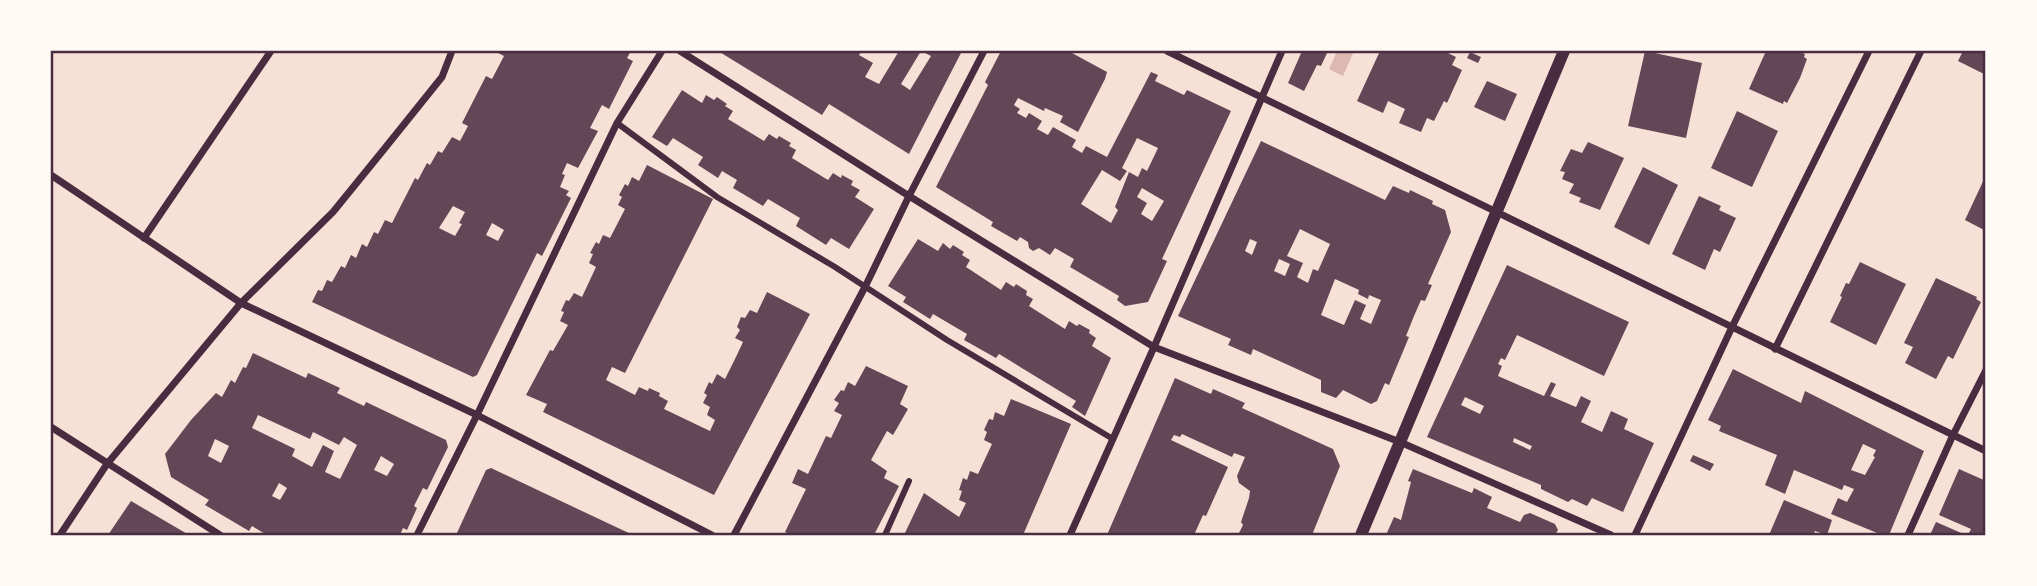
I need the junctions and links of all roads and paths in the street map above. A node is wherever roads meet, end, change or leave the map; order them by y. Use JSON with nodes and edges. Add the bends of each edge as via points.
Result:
{"nodes":[{"id":1,"x":271,"y":51,"type":"edge"},
{"id":2,"x":452,"y":51,"type":"edge"},
{"id":3,"x":662,"y":51,"type":"edge"},
{"id":4,"x":680,"y":51,"type":"edge"},
{"id":5,"x":984,"y":51,"type":"edge"},
{"id":6,"x":1167,"y":51,"type":"edge"},
{"id":7,"x":1282,"y":51,"type":"edge"},
{"id":8,"x":1564,"y":51,"type":"edge"},
{"id":9,"x":1869,"y":51,"type":"edge"},
{"id":10,"x":1921,"y":51,"type":"edge"},
{"id":11,"x":1262,"y":96,"type":"junction"},
{"id":12,"x":617,"y":123,"type":"junction"},
{"id":13,"x":51,"y":175,"type":"edge"},
{"id":14,"x":909,"y":197,"type":"junction"},
{"id":15,"x":1497,"y":211,"type":"junction"},
{"id":16,"x":144,"y":238,"type":"junction"},
{"id":17,"x":865,"y":287,"type":"junction"},
{"id":18,"x":241,"y":303,"type":"junction"},
{"id":19,"x":1732,"y":327,"type":"junction"},
{"id":20,"x":1154,"y":347,"type":"junction"},
{"id":21,"x":1775,"y":349,"type":"junction"},
{"id":22,"x":1986,"y":370,"type":"edge"},
{"id":23,"x":477,"y":415,"type":"junction"},
{"id":24,"x":51,"y":427,"type":"edge"},
{"id":25,"x":1953,"y":435,"type":"junction"},
{"id":26,"x":1113,"y":439,"type":"junction"},
{"id":27,"x":1399,"y":442,"type":"junction"},
{"id":28,"x":1986,"y":452,"type":"edge"},
{"id":29,"x":107,"y":464,"type":"junction"},
{"id":30,"x":909,"y":481,"type":"dead end"},
{"id":31,"x":60,"y":535,"type":"edge"},
{"id":32,"x":220,"y":535,"type":"edge"},
{"id":33,"x":417,"y":535,"type":"edge"},
{"id":34,"x":712,"y":535,"type":"edge"},
{"id":35,"x":734,"y":535,"type":"edge"},
{"id":36,"x":884,"y":535,"type":"edge"},
{"id":37,"x":1070,"y":535,"type":"edge"},
{"id":38,"x":1361,"y":535,"type":"edge"},
{"id":39,"x":1611,"y":535,"type":"edge"},
{"id":40,"x":1635,"y":535,"type":"edge"},
{"id":41,"x":1908,"y":535,"type":"edge"}],
"edges":[{"from":1,"to":16,"type":"street"},
{"from":2,"to":18,"type":"street","via":[[442,77],[333,212]]},
{"from":3,"to":12,"type":"street"},
{"from":4,"to":14,"type":"street"},
{"from":5,"to":14,"type":"street"},
{"from":6,"to":11,"type":"street"},
{"from":7,"to":11,"type":"street"},
{"from":8,"to":15,"type":"street"},
{"from":9,"to":19,"type":"street"},
{"from":10,"to":21,"type":"street"},
{"from":11,"to":15,"type":"street"},
{"from":11,"to":20,"type":"street"},
{"from":12,"to":17,"type":"street","via":[[717,197]]},
{"from":12,"to":23,"type":"street"},
{"from":13,"to":16,"type":"street"},
{"from":14,"to":17,"type":"street"},
{"from":14,"to":20,"type":"street"},
{"from":15,"to":19,"type":"street"},
{"from":15,"to":27,"type":"street"},
{"from":16,"to":18,"type":"street"},
{"from":17,"to":26,"type":"street"},
{"from":17,"to":35,"type":"street"},
{"from":18,"to":23,"type":"street"},
{"from":18,"to":29,"type":"street"},
{"from":19,"to":21,"type":"street"},
{"from":19,"to":40,"type":"street"},
{"from":20,"to":26,"type":"street"},
{"from":20,"to":27,"type":"street"},
{"from":21,"to":25,"type":"street"},
{"from":22,"to":25,"type":"street"},
{"from":23,"to":33,"type":"street"},
{"from":23,"to":34,"type":"street"},
{"from":24,"to":29,"type":"street"},
{"from":25,"to":28,"type":"street"},
{"from":25,"to":41,"type":"street"},
{"from":26,"to":37,"type":"street"},
{"from":27,"to":38,"type":"street"},
{"from":27,"to":39,"type":"street"},
{"from":29,"to":31,"type":"street"},
{"from":29,"to":32,"type":"street"},
{"from":30,"to":36,"type":"street"}]}
